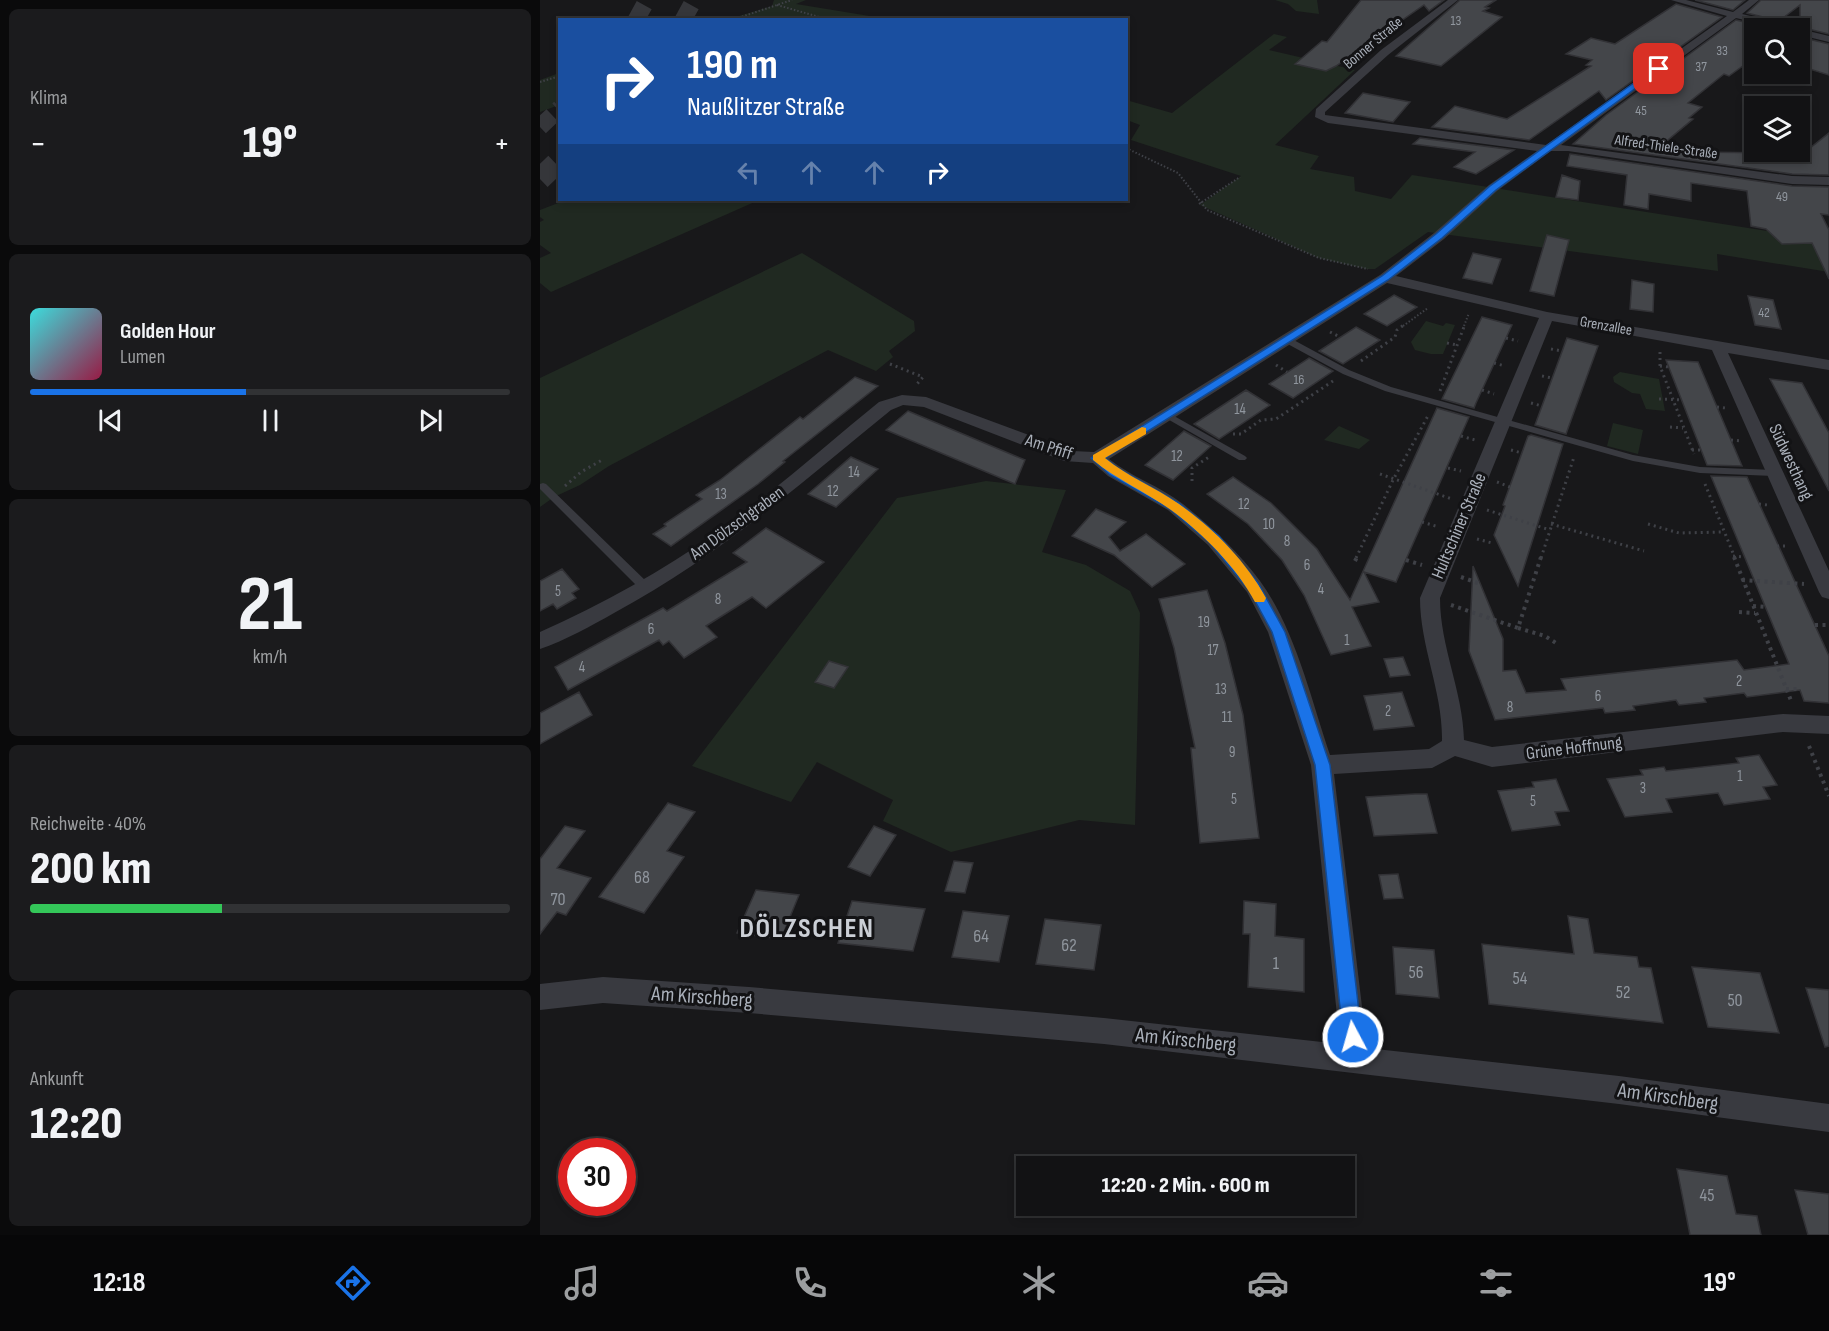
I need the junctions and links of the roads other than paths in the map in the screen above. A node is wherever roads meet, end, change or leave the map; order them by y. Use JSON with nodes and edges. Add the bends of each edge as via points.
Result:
{"nodes":[{"id":1,"x":1454,"y":0,"type":"edge"},
{"id":2,"x":1675,"y":0,"type":"edge"},
{"id":3,"x":1755,"y":0,"type":"edge"},
{"id":4,"x":1732,"y":14,"type":"junction"},
{"id":5,"x":1748,"y":18,"type":"edge"},
{"id":6,"x":1810,"y":34,"type":"edge"},
{"id":7,"x":1829,"y":39,"type":"edge"},
{"id":8,"x":1320,"y":117,"type":"joint"},
{"id":9,"x":1551,"y":147,"type":"junction"},
{"id":10,"x":1829,"y":181,"type":"edge"},
{"id":11,"x":1385,"y":278,"type":"junction"},
{"id":12,"x":1547,"y":316,"type":"junction"},
{"id":13,"x":1287,"y":340,"type":"junction"},
{"id":14,"x":1718,"y":348,"type":"junction"},
{"id":15,"x":1829,"y":364,"type":"edge"},
{"id":16,"x":926,"y":402,"type":"joint"},
{"id":17,"x":1167,"y":415,"type":"junction"},
{"id":18,"x":1503,"y":421,"type":"junction"},
{"id":19,"x":1097,"y":458,"type":"junction"},
{"id":20,"x":1242,"y":458,"type":"dead end"},
{"id":21,"x":1774,"y":473,"type":"junction"},
{"id":22,"x":543,"y":486,"type":"dead end"},
{"id":23,"x":645,"y":587,"type":"junction"},
{"id":24,"x":1827,"y":588,"type":"edge"},
{"id":25,"x":540,"y":641,"type":"edge"},
{"id":26,"x":1829,"y":725,"type":"edge"},
{"id":27,"x":1453,"y":746,"type":"junction"},
{"id":28,"x":1323,"y":765,"type":"junction"},
{"id":29,"x":540,"y":997,"type":"edge"},
{"id":30,"x":1355,"y":1059,"type":"junction"},
{"id":31,"x":1829,"y":1119,"type":"edge"}],
"edges":[{"from":1,"to":8,"type":"street","name":"Bonner Straße","via":[[1363,69],[1320,111]]},
{"from":2,"to":4,"type":"street"},
{"from":3,"to":4,"type":"street"},
{"from":4,"to":5,"type":"street"},
{"from":4,"to":9,"type":"street"},
{"from":6,"to":7,"type":"street"},
{"from":8,"to":9,"type":"street","name":"Alfred-Thiele-Straße"},
{"from":9,"to":10,"type":"street","name":"Alfred-Thiele-Straße","via":[[1792,180]]},
{"from":9,"to":11,"type":"street","via":[[1493,188]]},
{"from":11,"to":12,"type":"street","name":"Grenzallee"},
{"from":11,"to":13,"type":"street"},
{"from":12,"to":14,"type":"street","name":"Grenzallee"},
{"from":12,"to":18,"type":"street","name":"Hultschiner Straße"},
{"from":13,"to":17,"type":"street"},
{"from":13,"to":18,"type":"lane","via":[[1342,375]]},
{"from":14,"to":15,"type":"street","name":"Grenzallee"},
{"from":14,"to":21,"type":"street","name":"Südwesthang"},
{"from":16,"to":19,"type":"street","name":"Am Pfiff","via":[[1070,457]]},
{"from":16,"to":23,"type":"street","name":"Am Dölzschgraben","via":[[902,400],[885,406],[750,517]]},
{"from":17,"to":19,"type":"street"},
{"from":17,"to":20,"type":"lane"},
{"from":18,"to":21,"type":"lane","via":[[1632,458],[1700,470]]},
{"from":18,"to":27,"type":"street","name":"Hultschiner Straße","via":[[1430,598],[1428,619],[1455,724]]},
{"from":19,"to":28,"type":"street","name":"Am Pfiff","via":[[1174,506],[1214,540],[1254,587],[1278,632]]},
{"from":21,"to":24,"type":"street","name":"Südwesthang"},
{"from":22,"to":23,"type":"lane"},
{"from":23,"to":25,"type":"street","name":"Am Dölzschgraben"},
{"from":26,"to":27,"type":"street","name":"Grüne Hoffnung","via":[[1783,723],[1492,757]]},
{"from":27,"to":28,"type":"street","via":[[1432,758]]},
{"from":28,"to":30,"type":"street","name":"Am Pfiff"},
{"from":29,"to":30,"type":"street","name":"Am Kirschberg","via":[[603,990],[749,1000],[1104,1031]]},
{"from":30,"to":31,"type":"street","name":"Am Kirschberg"}]}
